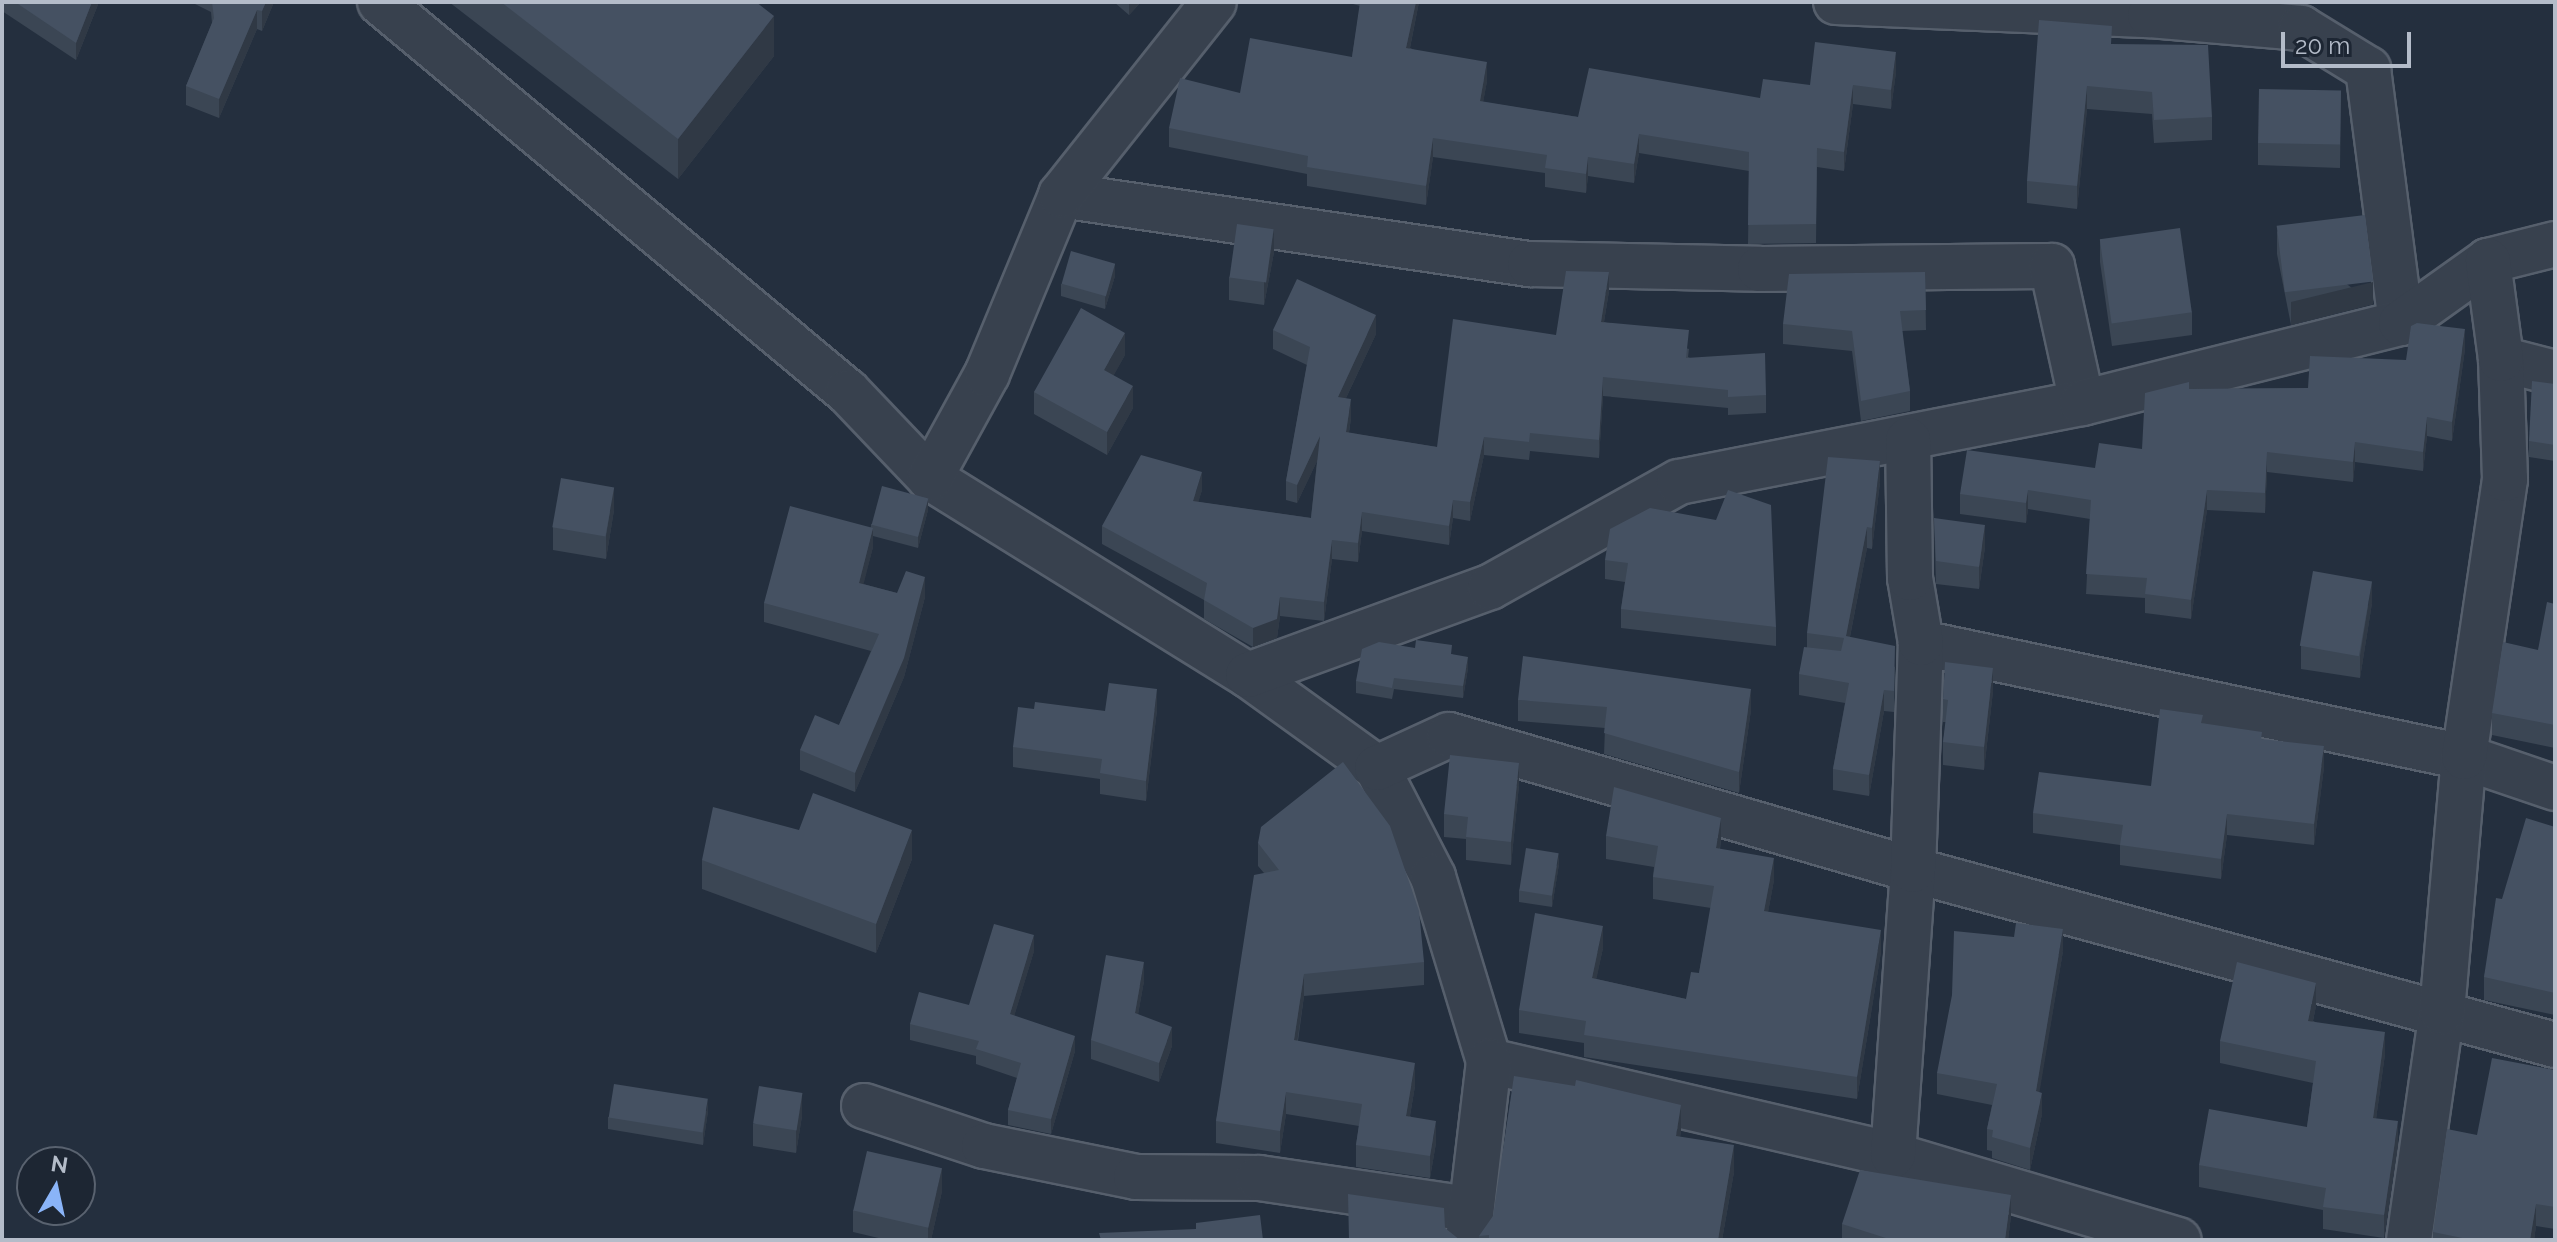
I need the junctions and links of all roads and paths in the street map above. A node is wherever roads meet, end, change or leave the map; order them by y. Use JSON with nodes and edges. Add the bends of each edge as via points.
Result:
{"nodes":[{"id":1,"x":380,"y":2,"type":"edge"},
{"id":2,"x":1214,"y":2,"type":"edge"},
{"id":3,"x":1836,"y":2,"type":"edge"},
{"id":4,"x":1061,"y":195,"type":"junction"},
{"id":5,"x":2555,"y":244,"type":"edge"},
{"id":6,"x":2488,"y":261,"type":"junction"},
{"id":7,"x":2401,"y":323,"type":"junction"},
{"id":8,"x":2501,"y":359,"type":"junction"},
{"id":9,"x":2555,"y":373,"type":"edge"},
{"id":10,"x":2082,"y":403,"type":"junction"},
{"id":11,"x":1908,"y":440,"type":"junction"},
{"id":12,"x":930,"y":478,"type":"junction"},
{"id":13,"x":1921,"y":643,"type":"junction"},
{"id":14,"x":1248,"y":675,"type":"junction"},
{"id":15,"x":2464,"y":757,"type":"junction"},
{"id":16,"x":1377,"y":768,"type":"junction"},
{"id":17,"x":2555,"y":788,"type":"edge"},
{"id":18,"x":1913,"y":870,"type":"junction"},
{"id":19,"x":2442,"y":1012,"type":"junction"},
{"id":20,"x":2555,"y":1045,"type":"edge"},
{"id":21,"x":1489,"y":1061,"type":"junction"},
{"id":22,"x":864,"y":1106,"type":"dead end"},
{"id":23,"x":1893,"y":1155,"type":"junction"},
{"id":24,"x":1468,"y":1224,"type":"edge"},
{"id":25,"x":2179,"y":1240,"type":"edge"},
{"id":26,"x":2409,"y":1240,"type":"edge"}],
"edges":[{"from":1,"to":12,"type":"street","via":[[848,392]]},
{"from":2,"to":4,"type":"street"},
{"from":3,"to":7,"type":"street","via":[[2150,15],[2301,28],[2368,69]]},
{"from":4,"to":10,"type":"street","via":[[1530,264],[2052,266]]},
{"from":4,"to":12,"type":"street","via":[[987,374]]},
{"from":5,"to":6,"type":"street"},
{"from":6,"to":7,"type":"street"},
{"from":6,"to":8,"type":"street"},
{"from":7,"to":10,"type":"street"},
{"from":8,"to":9,"type":"street"},
{"from":8,"to":15,"type":"street","via":[[2505,479]]},
{"from":10,"to":11,"type":"street"},
{"from":11,"to":13,"type":"street","via":[[1910,578]]},
{"from":11,"to":14,"type":"street","via":[[1679,482],[1490,587]]},
{"from":12,"to":14,"type":"street"},
{"from":13,"to":15,"type":"street"},
{"from":13,"to":18,"type":"street"},
{"from":14,"to":16,"type":"street"},
{"from":15,"to":17,"type":"street"},
{"from":15,"to":19,"type":"street"},
{"from":16,"to":18,"type":"street","via":[[1449,735]]},
{"from":16,"to":21,"type":"street","via":[[1433,877]]},
{"from":18,"to":19,"type":"street"},
{"from":18,"to":23,"type":"street"},
{"from":19,"to":20,"type":"street"},
{"from":19,"to":26,"type":"street"},
{"from":21,"to":23,"type":"street"},
{"from":21,"to":24,"type":"street"},
{"from":22,"to":24,"type":"street","via":[[984,1146],[1136,1177],[1259,1178]]},
{"from":23,"to":25,"type":"street"}]}
